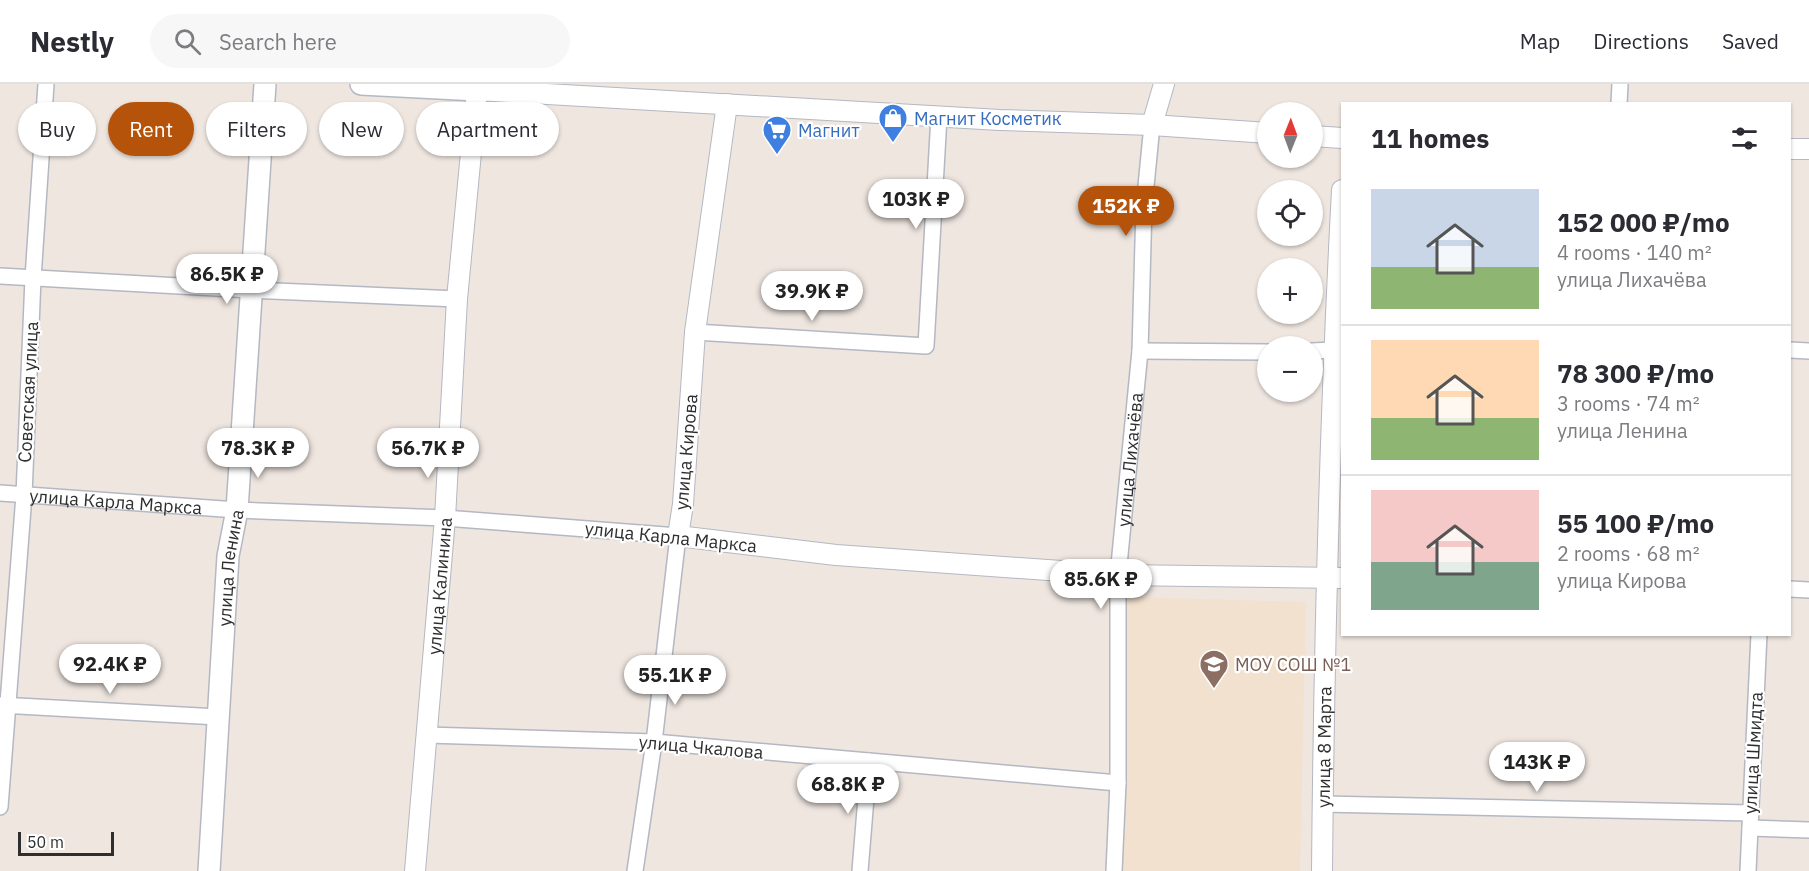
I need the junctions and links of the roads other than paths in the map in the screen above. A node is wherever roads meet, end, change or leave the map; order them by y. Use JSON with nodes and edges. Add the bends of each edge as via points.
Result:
{"nodes":[{"id":1,"x":46,"y":84,"type":"edge"},
{"id":2,"x":265,"y":84,"type":"edge"},
{"id":3,"x":361,"y":84,"type":"edge"},
{"id":4,"x":1164,"y":84,"type":"edge"},
{"id":5,"x":1620,"y":84,"type":"edge"},
{"id":6,"x":477,"y":87,"type":"edge"},
{"id":7,"x":1619,"y":102,"type":"edge"},
{"id":8,"x":727,"y":104,"type":"junction"},
{"id":9,"x":939,"y":116,"type":"junction"},
{"id":10,"x":1152,"y":125,"type":"junction"},
{"id":11,"x":1257,"y":132,"type":"edge"},
{"id":12,"x":1323,"y":137,"type":"edge"},
{"id":13,"x":1341,"y":138,"type":"edge"},
{"id":14,"x":1791,"y":149,"type":"edge"},
{"id":15,"x":1809,"y":149,"type":"edge"},
{"id":16,"x":1341,"y":220,"type":"edge"},
{"id":17,"x":0,"y":276,"type":"edge"},
{"id":18,"x":33,"y":278,"type":"junction"},
{"id":19,"x":251,"y":290,"type":"junction"},
{"id":20,"x":457,"y":299,"type":"junction"},
{"id":21,"x":695,"y":332,"type":"junction"},
{"id":22,"x":1337,"y":342,"type":"edge"},
{"id":23,"x":1791,"y":350,"type":"edge"},
{"id":24,"x":1140,"y":351,"type":"junction"},
{"id":25,"x":1809,"y":351,"type":"edge"},
{"id":26,"x":1257,"y":352,"type":"edge"},
{"id":27,"x":0,"y":493,"type":"edge"},
{"id":28,"x":24,"y":495,"type":"junction"},
{"id":29,"x":237,"y":510,"type":"junction"},
{"id":30,"x":445,"y":518,"type":"junction"},
{"id":31,"x":678,"y":536,"type":"junction"},
{"id":32,"x":1118,"y":575,"type":"junction"},
{"id":33,"x":1335,"y":577,"type":"edge"},
{"id":34,"x":1791,"y":589,"type":"edge"},
{"id":35,"x":1809,"y":590,"type":"edge"},
{"id":36,"x":1759,"y":636,"type":"edge"},
{"id":37,"x":3,"y":705,"type":"edge"},
{"id":38,"x":218,"y":717,"type":"junction"},
{"id":39,"x":427,"y":735,"type":"junction"},
{"id":40,"x":654,"y":742,"type":"junction"},
{"id":41,"x":869,"y":761,"type":"junction"},
{"id":42,"x":1118,"y":783,"type":"junction"},
{"id":43,"x":1322,"y":804,"type":"junction"},
{"id":44,"x":0,"y":807,"type":"edge"},
{"id":45,"x":1750,"y":821,"type":"junction"},
{"id":46,"x":1809,"y":830,"type":"edge"},
{"id":47,"x":208,"y":871,"type":"edge"},
{"id":48,"x":415,"y":871,"type":"edge"},
{"id":49,"x":635,"y":871,"type":"edge"},
{"id":50,"x":860,"y":871,"type":"edge"},
{"id":51,"x":1114,"y":871,"type":"edge"},
{"id":52,"x":1322,"y":871,"type":"edge"},
{"id":53,"x":1748,"y":871,"type":"edge"}],
"edges":[{"from":1,"to":18,"type":"street","name":"Советская улица"},
{"from":2,"to":19,"type":"main road","name":"улица Ленина"},
{"from":3,"to":6,"type":"main road"},
{"from":4,"to":10,"type":"street","name":"улица Лихачёва"},
{"from":5,"to":7,"type":"street"},
{"from":6,"to":8,"type":"street"},
{"from":6,"to":20,"type":"street","name":"улица Калинина"},
{"from":8,"to":9,"type":"street"},
{"from":8,"to":21,"type":"street","name":"улица Кирова"},
{"from":9,"to":10,"type":"street"},
{"from":9,"to":21,"type":"street","via":[[926,346]]},
{"from":10,"to":11,"type":"street"},
{"from":10,"to":24,"type":"street","name":"улица Лихачёва","via":[[1144,206]]},
{"from":12,"to":13,"type":"street"},
{"from":14,"to":15,"type":"street"},
{"from":16,"to":22,"type":"street","name":"улица 8 Марта"},
{"from":17,"to":18,"type":"street"},
{"from":18,"to":19,"type":"street"},
{"from":18,"to":28,"type":"street","name":"Советская улица"},
{"from":19,"to":20,"type":"street"},
{"from":19,"to":29,"type":"main road","name":"улица Ленина"},
{"from":20,"to":30,"type":"street","name":"улица Калинина"},
{"from":21,"to":31,"type":"street","name":"улица Кирова"},
{"from":22,"to":33,"type":"street","name":"улица 8 Марта"},
{"from":23,"to":25,"type":"street"},
{"from":24,"to":26,"type":"street"},
{"from":24,"to":32,"type":"street","name":"улица Лихачёва"},
{"from":27,"to":28,"type":"street","name":"улица Карла Маркса"},
{"from":28,"to":29,"type":"street","name":"улица Карла Маркса"},
{"from":28,"to":37,"type":"street","name":"Советская улица"},
{"from":29,"to":30,"type":"street","name":"улица Карла Маркса"},
{"from":29,"to":38,"type":"main road","name":"улица Ленина","via":[[228,556]]},
{"from":30,"to":31,"type":"street","name":"улица Карла Маркса"},
{"from":30,"to":39,"type":"street","name":"улица Калинина"},
{"from":31,"to":32,"type":"street","name":"улица Карла Маркса","via":[[836,555]]},
{"from":31,"to":40,"type":"street","name":"улица Кирова"},
{"from":32,"to":33,"type":"street","name":"улица Карла Маркса"},
{"from":32,"to":42,"type":"street","name":"улица Лихачёва"},
{"from":33,"to":43,"type":"street","name":"улица 8 Марта"},
{"from":34,"to":35,"type":"street"},
{"from":36,"to":45,"type":"street","name":"улица Шмидта"},
{"from":37,"to":38,"type":"street"},
{"from":37,"to":44,"type":"street","name":"Советская улица"},
{"from":38,"to":47,"type":"main road","name":"улица Ленина"},
{"from":39,"to":40,"type":"street","name":"улица Чкалова"},
{"from":39,"to":48,"type":"street","name":"улица Калинина"},
{"from":40,"to":41,"type":"street","name":"улица Чкалова"},
{"from":40,"to":49,"type":"street","name":"улица Кирова"},
{"from":41,"to":42,"type":"street","name":"улица Чкалова"},
{"from":41,"to":50,"type":"street"},
{"from":42,"to":51,"type":"street","name":"улица Лихачёва"},
{"from":43,"to":45,"type":"street"},
{"from":43,"to":52,"type":"street","name":"улица 8 Марта"},
{"from":45,"to":46,"type":"street"},
{"from":45,"to":53,"type":"street","name":"улица Шмидта"}]}
